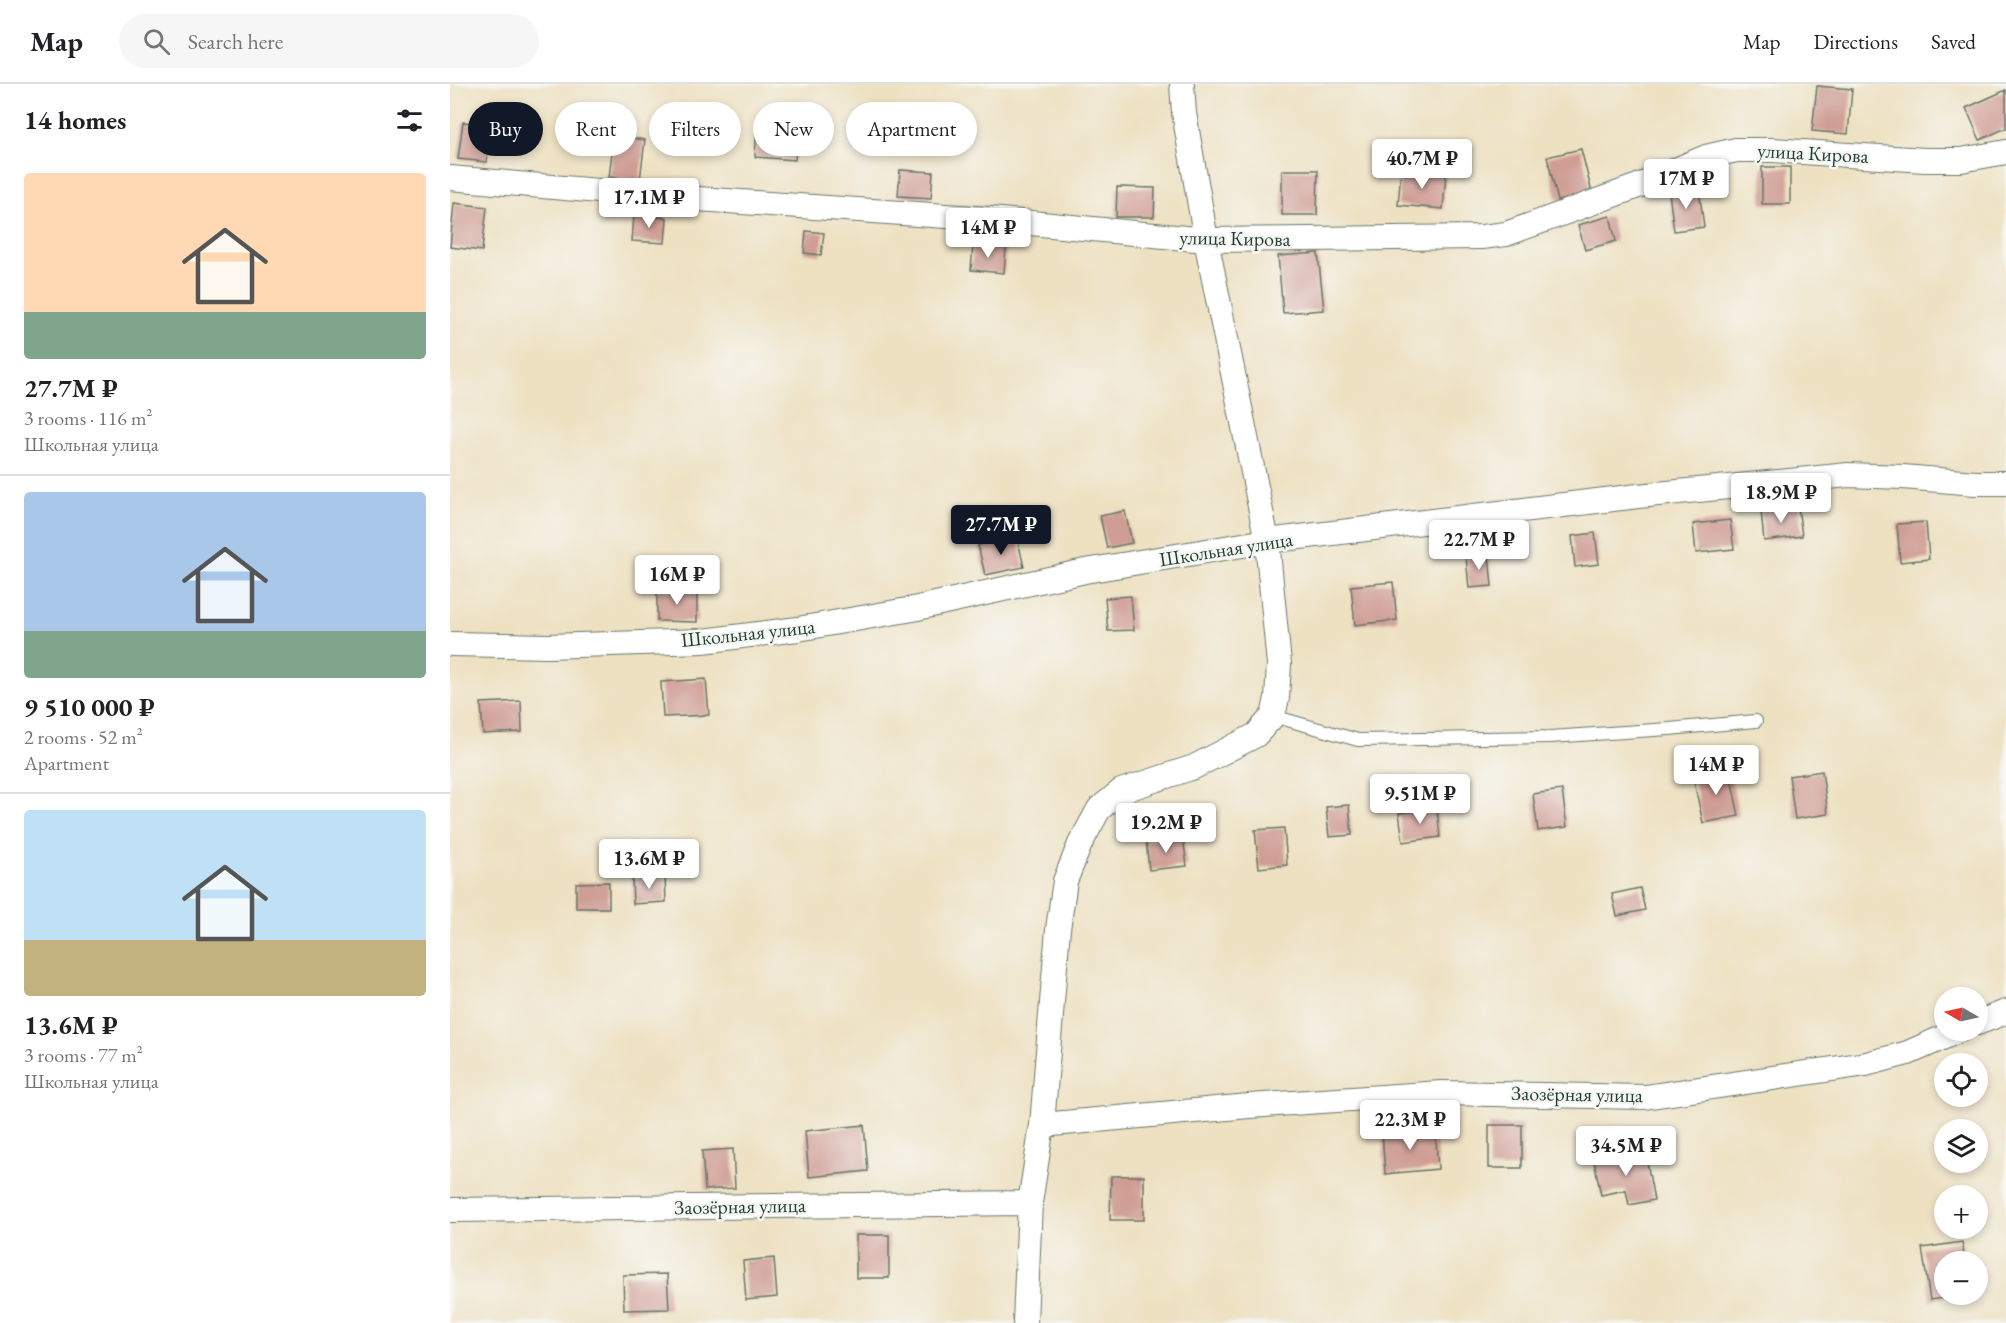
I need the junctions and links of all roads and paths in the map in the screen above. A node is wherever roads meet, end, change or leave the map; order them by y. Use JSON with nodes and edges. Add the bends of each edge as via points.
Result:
{"nodes":[{"id":1,"x":1182,"y":84,"type":"edge"},
{"id":2,"x":2006,"y":152,"type":"edge"},
{"id":3,"x":450,"y":178,"type":"edge"},
{"id":4,"x":1206,"y":240,"type":"junction"},
{"id":5,"x":2006,"y":483,"type":"edge"},
{"id":6,"x":1267,"y":542,"type":"junction"},
{"id":7,"x":450,"y":644,"type":"edge"},
{"id":8,"x":1273,"y":716,"type":"junction"},
{"id":9,"x":1756,"y":721,"type":"dead end"},
{"id":10,"x":2006,"y":1012,"type":"edge"},
{"id":11,"x":1988,"y":1019,"type":"edge"},
{"id":12,"x":1935,"y":1041,"type":"edge"},
{"id":13,"x":1042,"y":1125,"type":"junction"},
{"id":14,"x":1030,"y":1203,"type":"junction"},
{"id":15,"x":450,"y":1210,"type":"edge"},
{"id":16,"x":1025,"y":1323,"type":"edge"}],
"edges":[{"from":1,"to":4,"type":"street"},
{"from":2,"to":4,"type":"street","name":"улица Кирова","via":[[1952,160],[1736,150],[1706,157],[1506,234]]},
{"from":3,"to":4,"type":"street","name":"улица Кирова","via":[[990,219]]},
{"from":4,"to":6,"type":"street"},
{"from":5,"to":6,"type":"street","name":"Школьная улица","via":[[1848,475],[1638,496]]},
{"from":6,"to":7,"type":"street","name":"Школьная улица","via":[[1085,571],[913,609],[774,632],[691,641],[548,646]]},
{"from":6,"to":8,"type":"street","via":[[1279,664]]},
{"from":8,"to":9,"type":"lane","via":[[1358,740],[1550,737]]},
{"from":8,"to":13,"type":"street","via":[[1256,735],[1194,767],[1121,791],[1099,809],[1065,881]]},
{"from":10,"to":11,"type":"street"},
{"from":12,"to":13,"type":"street","name":"Заозёрная улица","via":[[1866,1064],[1645,1097],[1441,1093]]},
{"from":13,"to":14,"type":"street"},
{"from":14,"to":15,"type":"street","name":"Заозёрная улица"},
{"from":14,"to":16,"type":"street"}]}
